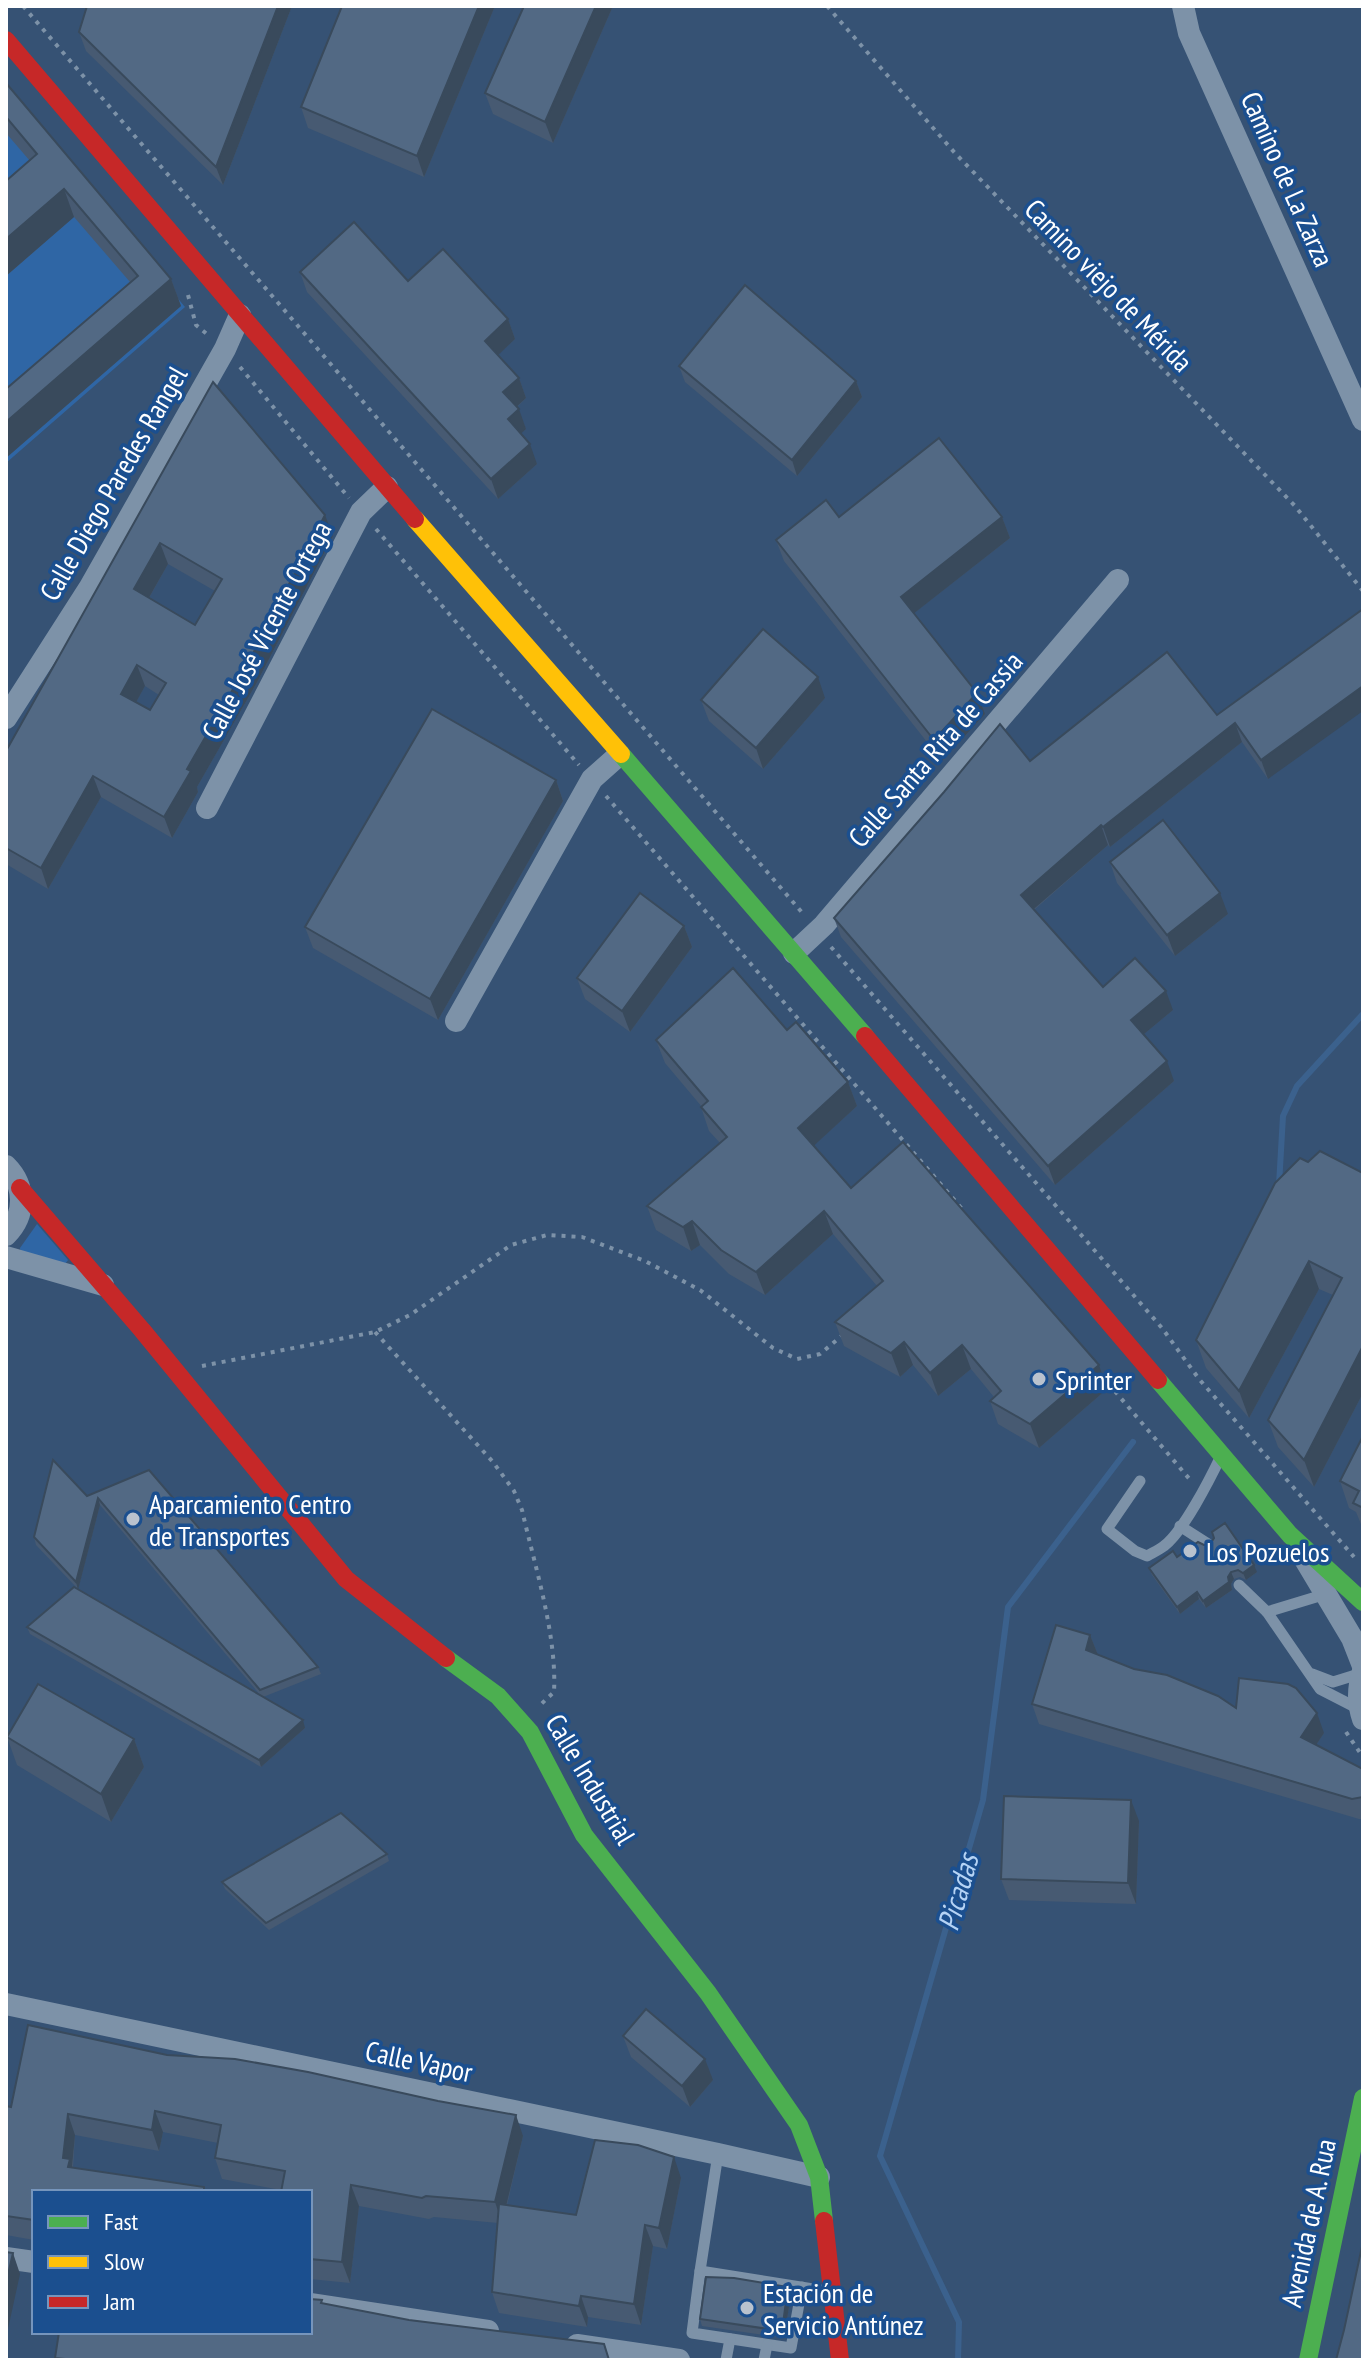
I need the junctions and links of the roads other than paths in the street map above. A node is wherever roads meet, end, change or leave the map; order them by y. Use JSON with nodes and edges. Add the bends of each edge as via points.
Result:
{"nodes":[{"id":1,"x":1183,"y":6,"type":"edge"},
{"id":2,"x":6,"y":40,"type":"edge"},
{"id":3,"x":240,"y":315,"type":"junction"},
{"id":4,"x":1363,"y":420,"type":"edge"},
{"id":5,"x":387,"y":487,"type":"junction"},
{"id":6,"x":1118,"y":580,"type":"dead end"},
{"id":7,"x":6,"y":718,"type":"edge"},
{"id":8,"x":619,"y":755,"type":"junction"},
{"id":9,"x":207,"y":808,"type":"dead end"},
{"id":10,"x":794,"y":953,"type":"junction"},
{"id":11,"x":456,"y":1021,"type":"dead end"},
{"id":12,"x":7,"y":1166,"type":"edge"},
{"id":13,"x":20,"y":1188,"type":"junction"},
{"id":14,"x":6,"y":1235,"type":"edge"},
{"id":15,"x":6,"y":1257,"type":"edge"},
{"id":16,"x":103,"y":1285,"type":"junction"},
{"id":17,"x":1222,"y":1455,"type":"junction"},
{"id":18,"x":1140,"y":1481,"type":"dead end"},
{"id":19,"x":1180,"y":1526,"type":"junction"},
{"id":20,"x":1290,"y":1535,"type":"junction"},
{"id":21,"x":1208,"y":1544,"type":"edge"},
{"id":22,"x":1239,"y":1585,"type":"dead end"},
{"id":23,"x":1326,"y":1594,"type":"junction"},
{"id":24,"x":1363,"y":1602,"type":"edge"},
{"id":25,"x":1267,"y":1612,"type":"junction"},
{"id":26,"x":1363,"y":1670,"type":"edge"},
{"id":27,"x":1312,"y":1674,"type":"junction"},
{"id":28,"x":1354,"y":1709,"type":"edge"},
{"id":29,"x":6,"y":2004,"type":"edge"},
{"id":30,"x":1363,"y":2098,"type":"edge"},
{"id":31,"x":1359,"y":2139,"type":"edge"},
{"id":32,"x":718,"y":2154,"type":"junction"},
{"id":33,"x":819,"y":2177,"type":"junction"},
{"id":34,"x":6,"y":2258,"type":"edge"},
{"id":35,"x":32,"y":2262,"type":"edge"},
{"id":36,"x":700,"y":2271,"type":"junction"},
{"id":37,"x":802,"y":2287,"type":"junction"},
{"id":38,"x":832,"y":2292,"type":"junction"},
{"id":39,"x":312,"y":2304,"type":"edge"},
{"id":40,"x":510,"y":2334,"type":"edge"},
{"id":41,"x":730,"y":2339,"type":"junction"},
{"id":42,"x":556,"y":2341,"type":"edge"},
{"id":43,"x":767,"y":2345,"type":"junction"},
{"id":44,"x":679,"y":2360,"type":"edge"},
{"id":45,"x":726,"y":2360,"type":"edge"},
{"id":46,"x":764,"y":2360,"type":"edge"},
{"id":47,"x":840,"y":2360,"type":"edge"},
{"id":48,"x":1308,"y":2360,"type":"edge"}],
"edges":[{"from":1,"to":4,"type":"street","name":"Camino de La Zarza","via":[[1189,33]]},
{"from":2,"to":3,"type":"street"},
{"from":3,"to":5,"type":"street"},
{"from":3,"to":7,"type":"street","name":"Calle Diego Paredes Rangel","via":[[90,587]]},
{"from":5,"to":8,"type":"street"},
{"from":5,"to":9,"type":"street","name":"Calle José Vicente Ortega","via":[[361,512]]},
{"from":6,"to":10,"type":"street","name":"Calle Santa Rita de Cassia","via":[[818,932]]},
{"from":8,"to":10,"type":"street"},
{"from":8,"to":11,"type":"street","via":[[592,779]]},
{"from":10,"to":17,"type":"street"},
{"from":12,"to":13,"type":"street"},
{"from":13,"to":14,"type":"street","via":[[18,1220]]},
{"from":13,"to":16,"type":"street","name":"Calle Industrial"},
{"from":15,"to":16,"type":"street"},
{"from":16,"to":33,"type":"street","name":"Calle Industrial","via":[[346,1579],[498,1696],[530,1732],[584,1835],[708,1993],[799,2125]]},
{"from":17,"to":19,"type":"lane"},
{"from":17,"to":20,"type":"street"},
{"from":18,"to":19,"type":"lane","via":[[1107,1529],[1147,1556],[1165,1546]]},
{"from":19,"to":21,"type":"lane"},
{"from":20,"to":23,"type":"street"},
{"from":20,"to":24,"type":"street"},
{"from":22,"to":25,"type":"lane"},
{"from":23,"to":25,"type":"lane"},
{"from":23,"to":26,"type":"street","via":[[1352,1638]]},
{"from":25,"to":27,"type":"lane"},
{"from":26,"to":27,"type":"lane","via":[[1333,1682]]},
{"from":26,"to":28,"type":"street"},
{"from":27,"to":28,"type":"lane","via":[[1320,1689]]},
{"from":29,"to":32,"type":"street","name":"Calle Vapor"},
{"from":30,"to":31,"type":"street","name":"Avenida de A. Rua"},
{"from":31,"to":48,"type":"street","name":"Avenida de A. Rua"},
{"from":32,"to":33,"type":"street","name":"Calle Vapor"},
{"from":32,"to":36,"type":"lane"},
{"from":33,"to":38,"type":"street","name":"Calle Industrial"},
{"from":34,"to":35,"type":"street"},
{"from":36,"to":37,"type":"lane"},
{"from":36,"to":41,"type":"lane","via":[[692,2333]]},
{"from":37,"to":38,"type":"lane"},
{"from":37,"to":43,"type":"lane","via":[[791,2348]]},
{"from":38,"to":47,"type":"street","name":"Calle Industrial"},
{"from":39,"to":40,"type":"street"},
{"from":41,"to":43,"type":"lane"},
{"from":41,"to":45,"type":"lane"},
{"from":42,"to":44,"type":"street"},
{"from":43,"to":46,"type":"lane"}]}
